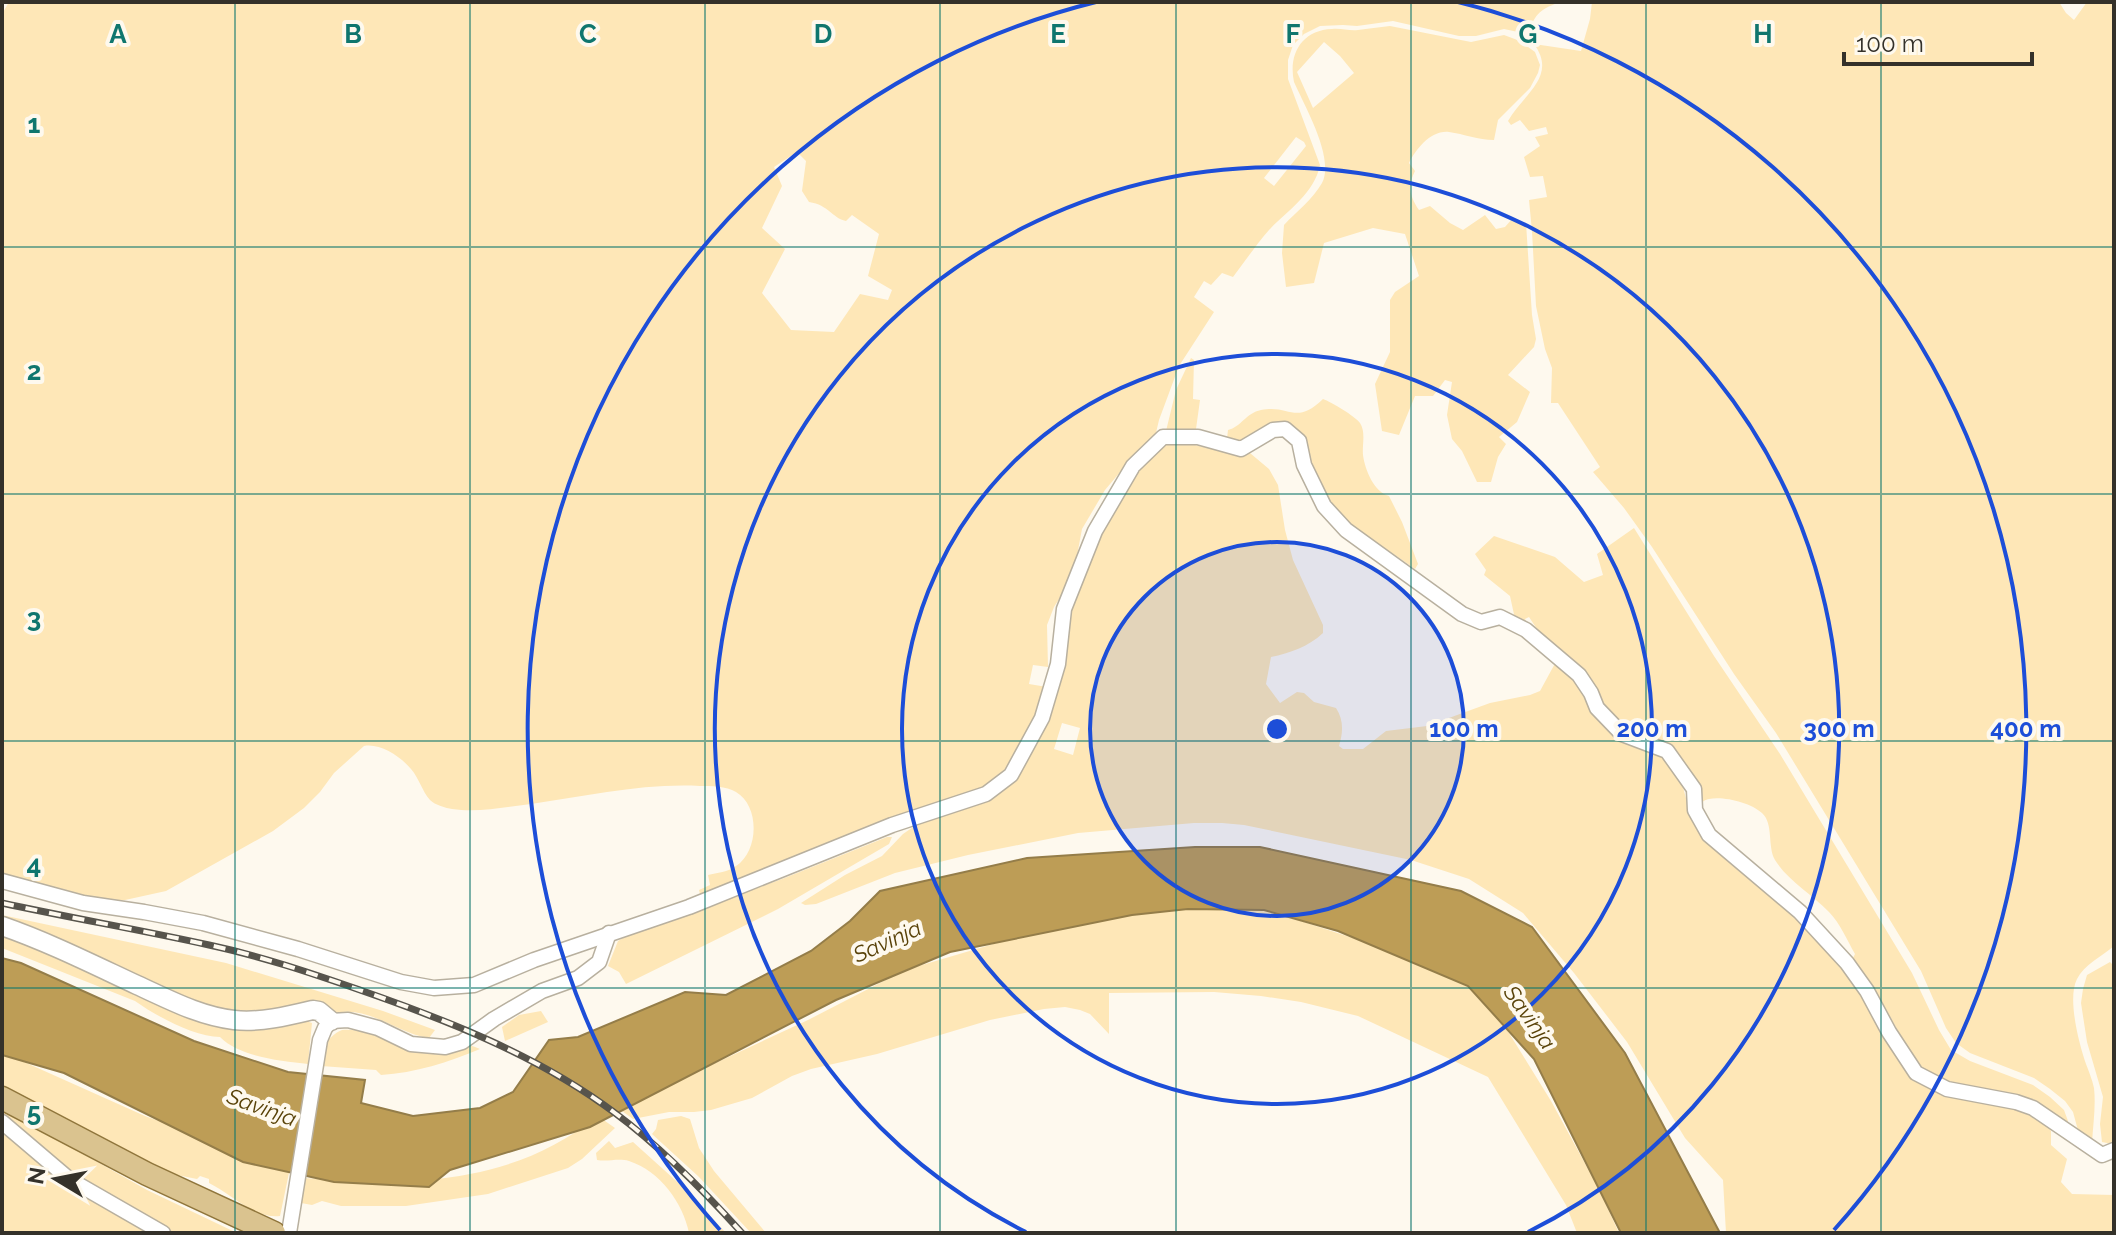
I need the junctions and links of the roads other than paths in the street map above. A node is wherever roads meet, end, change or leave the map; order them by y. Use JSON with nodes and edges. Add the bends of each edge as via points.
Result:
{"nodes":[{"id":1,"x":2,"y":881,"type":"edge"},
{"id":2,"x":2,"y":926,"type":"edge"},
{"id":3,"x":609,"y":933,"type":"junction"},
{"id":4,"x":331,"y":1021,"type":"junction"},
{"id":5,"x":2,"y":1098,"type":"edge"},
{"id":6,"x":2,"y":1122,"type":"edge"},
{"id":7,"x":2114,"y":1150,"type":"edge"},
{"id":8,"x":163,"y":1233,"type":"edge"},
{"id":9,"x":274,"y":1233,"type":"edge"},
{"id":10,"x":289,"y":1233,"type":"edge"}],
"edges":[{"from":1,"to":3,"type":"street","via":[[83,903],[203,923],[434,988],[474,985]]},
{"from":2,"to":4,"type":"street","via":[[210,1016],[237,1021],[313,1010]]},
{"from":3,"to":4,"type":"street","via":[[599,962],[578,978],[542,991],[462,1042],[445,1047],[411,1044],[378,1028]]},
{"from":3,"to":7,"type":"street","via":[[986,794],[1011,775],[1042,718],[1058,664],[1064,609],[1095,531],[1133,466],[1163,437],[1198,437],[1241,449],[1273,430],[1285,429],[1299,441],[1324,506],[1346,530],[1462,614],[1481,622],[1500,617],[1526,630],[1579,675],[1597,708],[1622,734],[1667,751],[1694,789],[1695,810],[1709,835],[1800,912],[1847,963],[1916,1073],[1947,1089],[2033,1108],[2102,1155]]},
{"from":4,"to":10,"type":"street","via":[[320,1040]]},
{"from":5,"to":9,"type":"main road"},
{"from":6,"to":8,"type":"street","via":[[69,1179]]}]}
